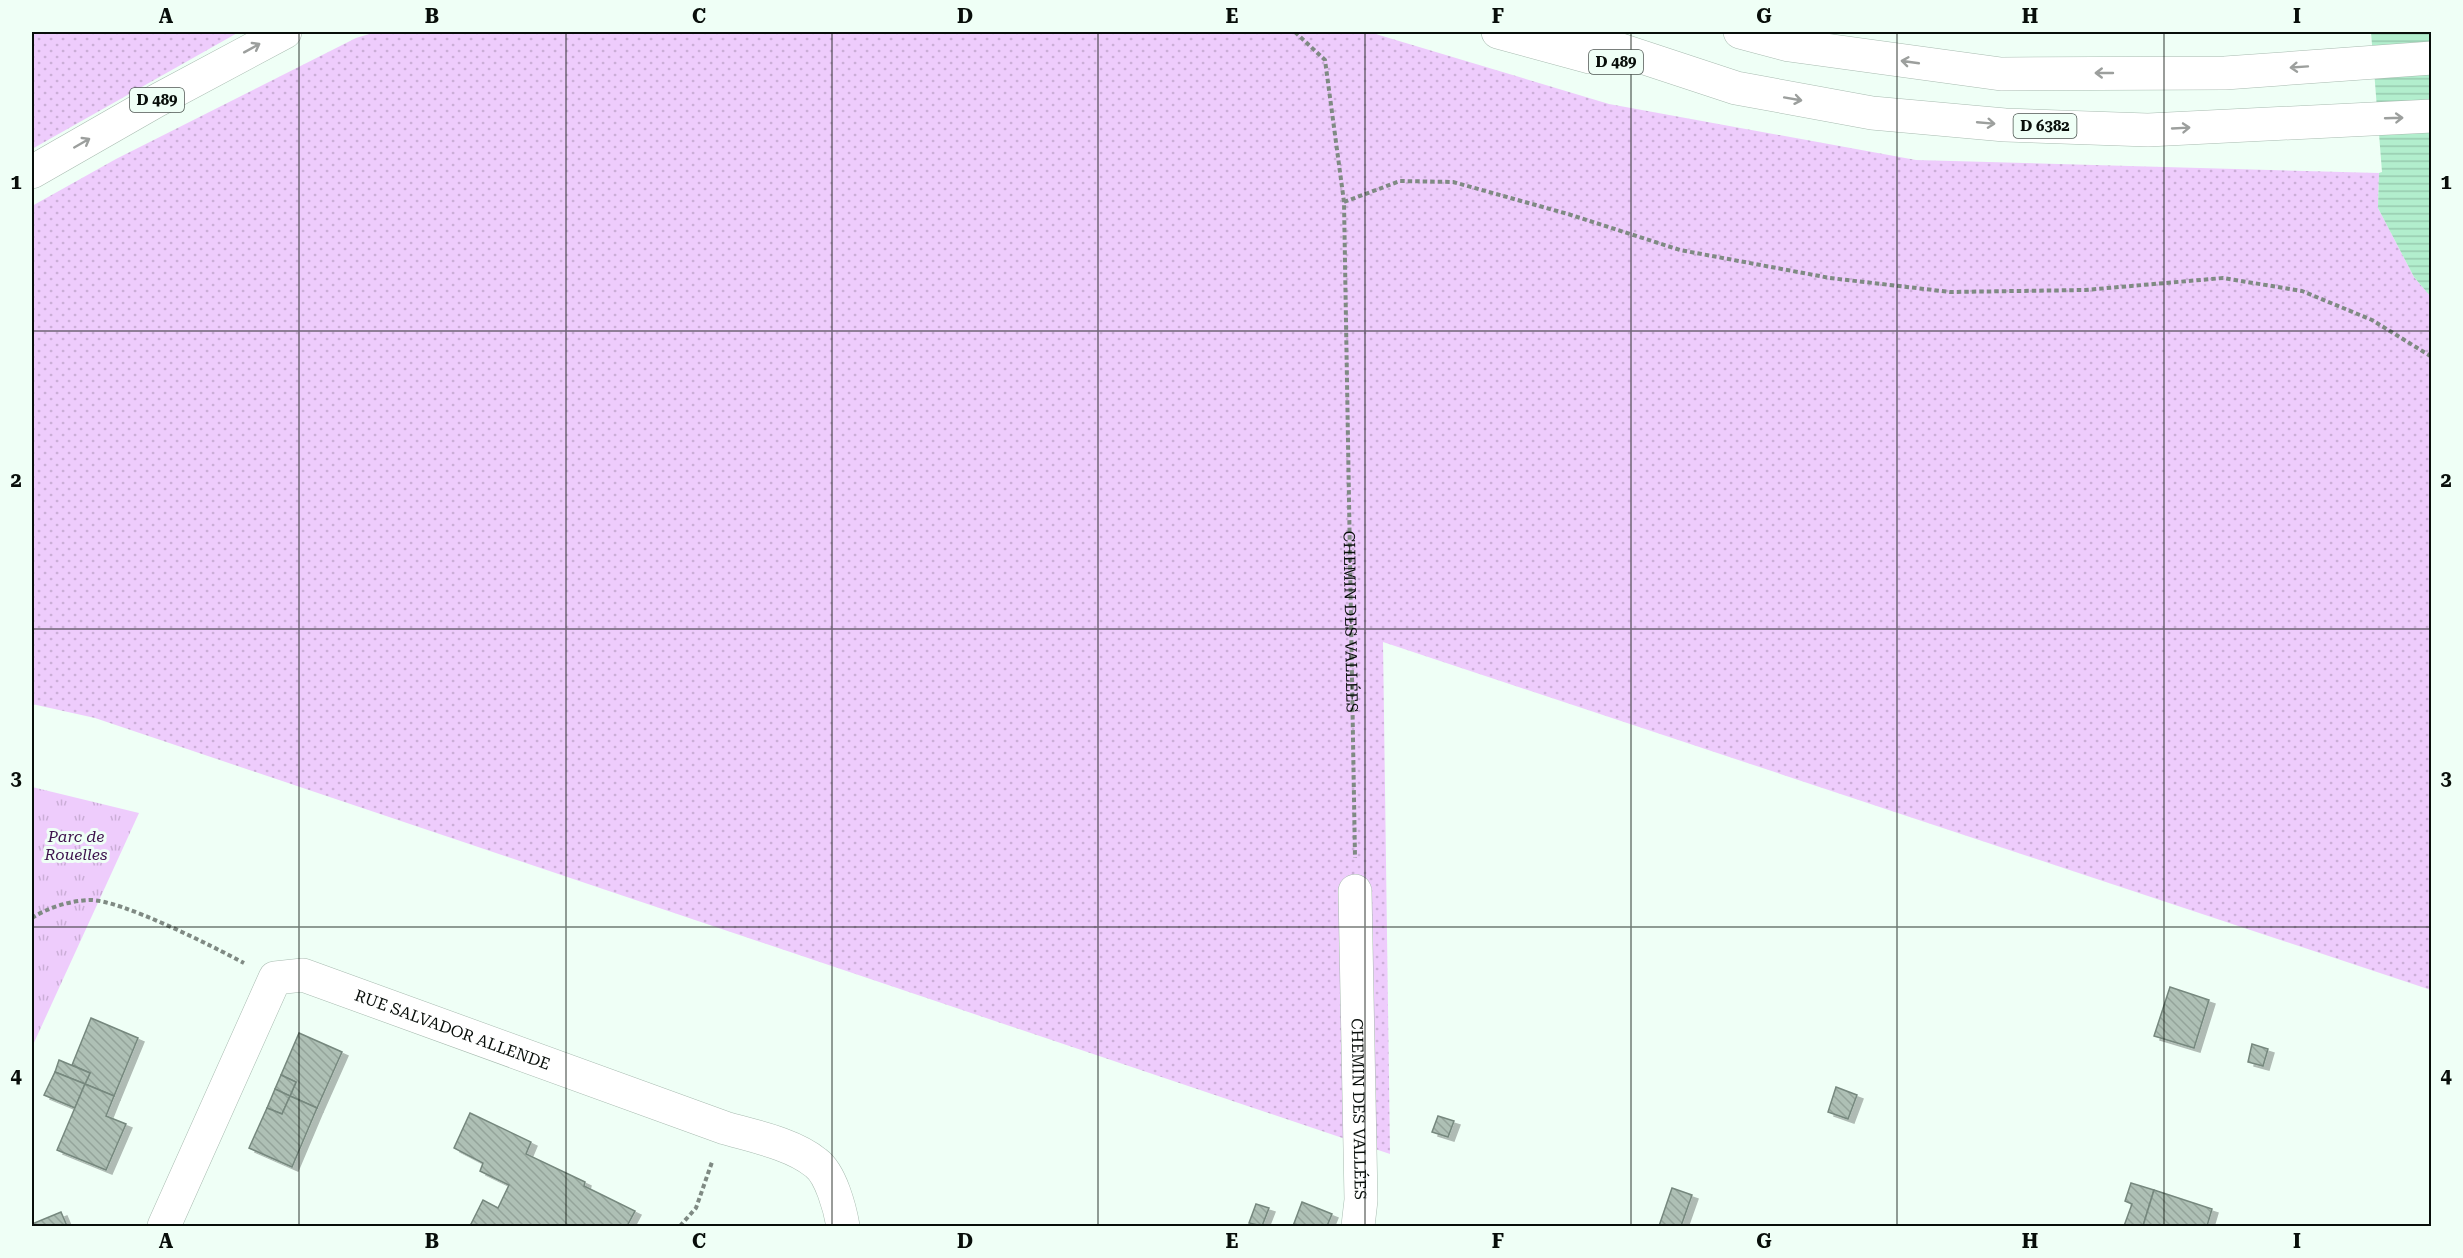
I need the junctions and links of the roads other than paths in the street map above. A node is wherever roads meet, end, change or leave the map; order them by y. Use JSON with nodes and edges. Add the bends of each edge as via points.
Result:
{"nodes":[{"id":1,"x":285,"y":32,"type":"edge"},
{"id":2,"x":1498,"y":32,"type":"edge"},
{"id":3,"x":1566,"y":32,"type":"edge"},
{"id":4,"x":1740,"y":32,"type":"edge"},
{"id":5,"x":2432,"y":58,"type":"edge"},
{"id":6,"x":1736,"y":88,"type":"junction"},
{"id":7,"x":2432,"y":116,"type":"edge"},
{"id":8,"x":32,"y":172,"type":"edge"},
{"id":9,"x":1356,"y":891,"type":"road end"},
{"id":10,"x":164,"y":1227,"type":"edge"},
{"id":11,"x":843,"y":1227,"type":"edge"},
{"id":12,"x":1358,"y":1227,"type":"edge"}],
"edges":[{"from":8,"to":1,"type":"main road","number":"D 489","one_way":true},
{"from":2,"to":6,"type":"main road","number":"D 489"},
{"from":3,"to":6,"type":"main road","number":"D 6382"},
{"from":5,"to":4,"type":"main road","one_way":true,"via":[[2225,73],[2001,74],[1789,45]]},
{"from":6,"to":7,"type":"main road","number":"D 6382","one_way":true,"via":[[1872,113],[2005,125],[2148,130]]},
{"from":9,"to":12,"type":"main road","name":"CHEMIN DES VALLÉES","via":[[1361,1200]]},
{"from":10,"to":11,"type":"main road","name":"RUE SALVADOR ALLENDE","via":[[274,978],[303,975],[724,1128],[782,1145],[818,1163],[838,1200]]}]}
